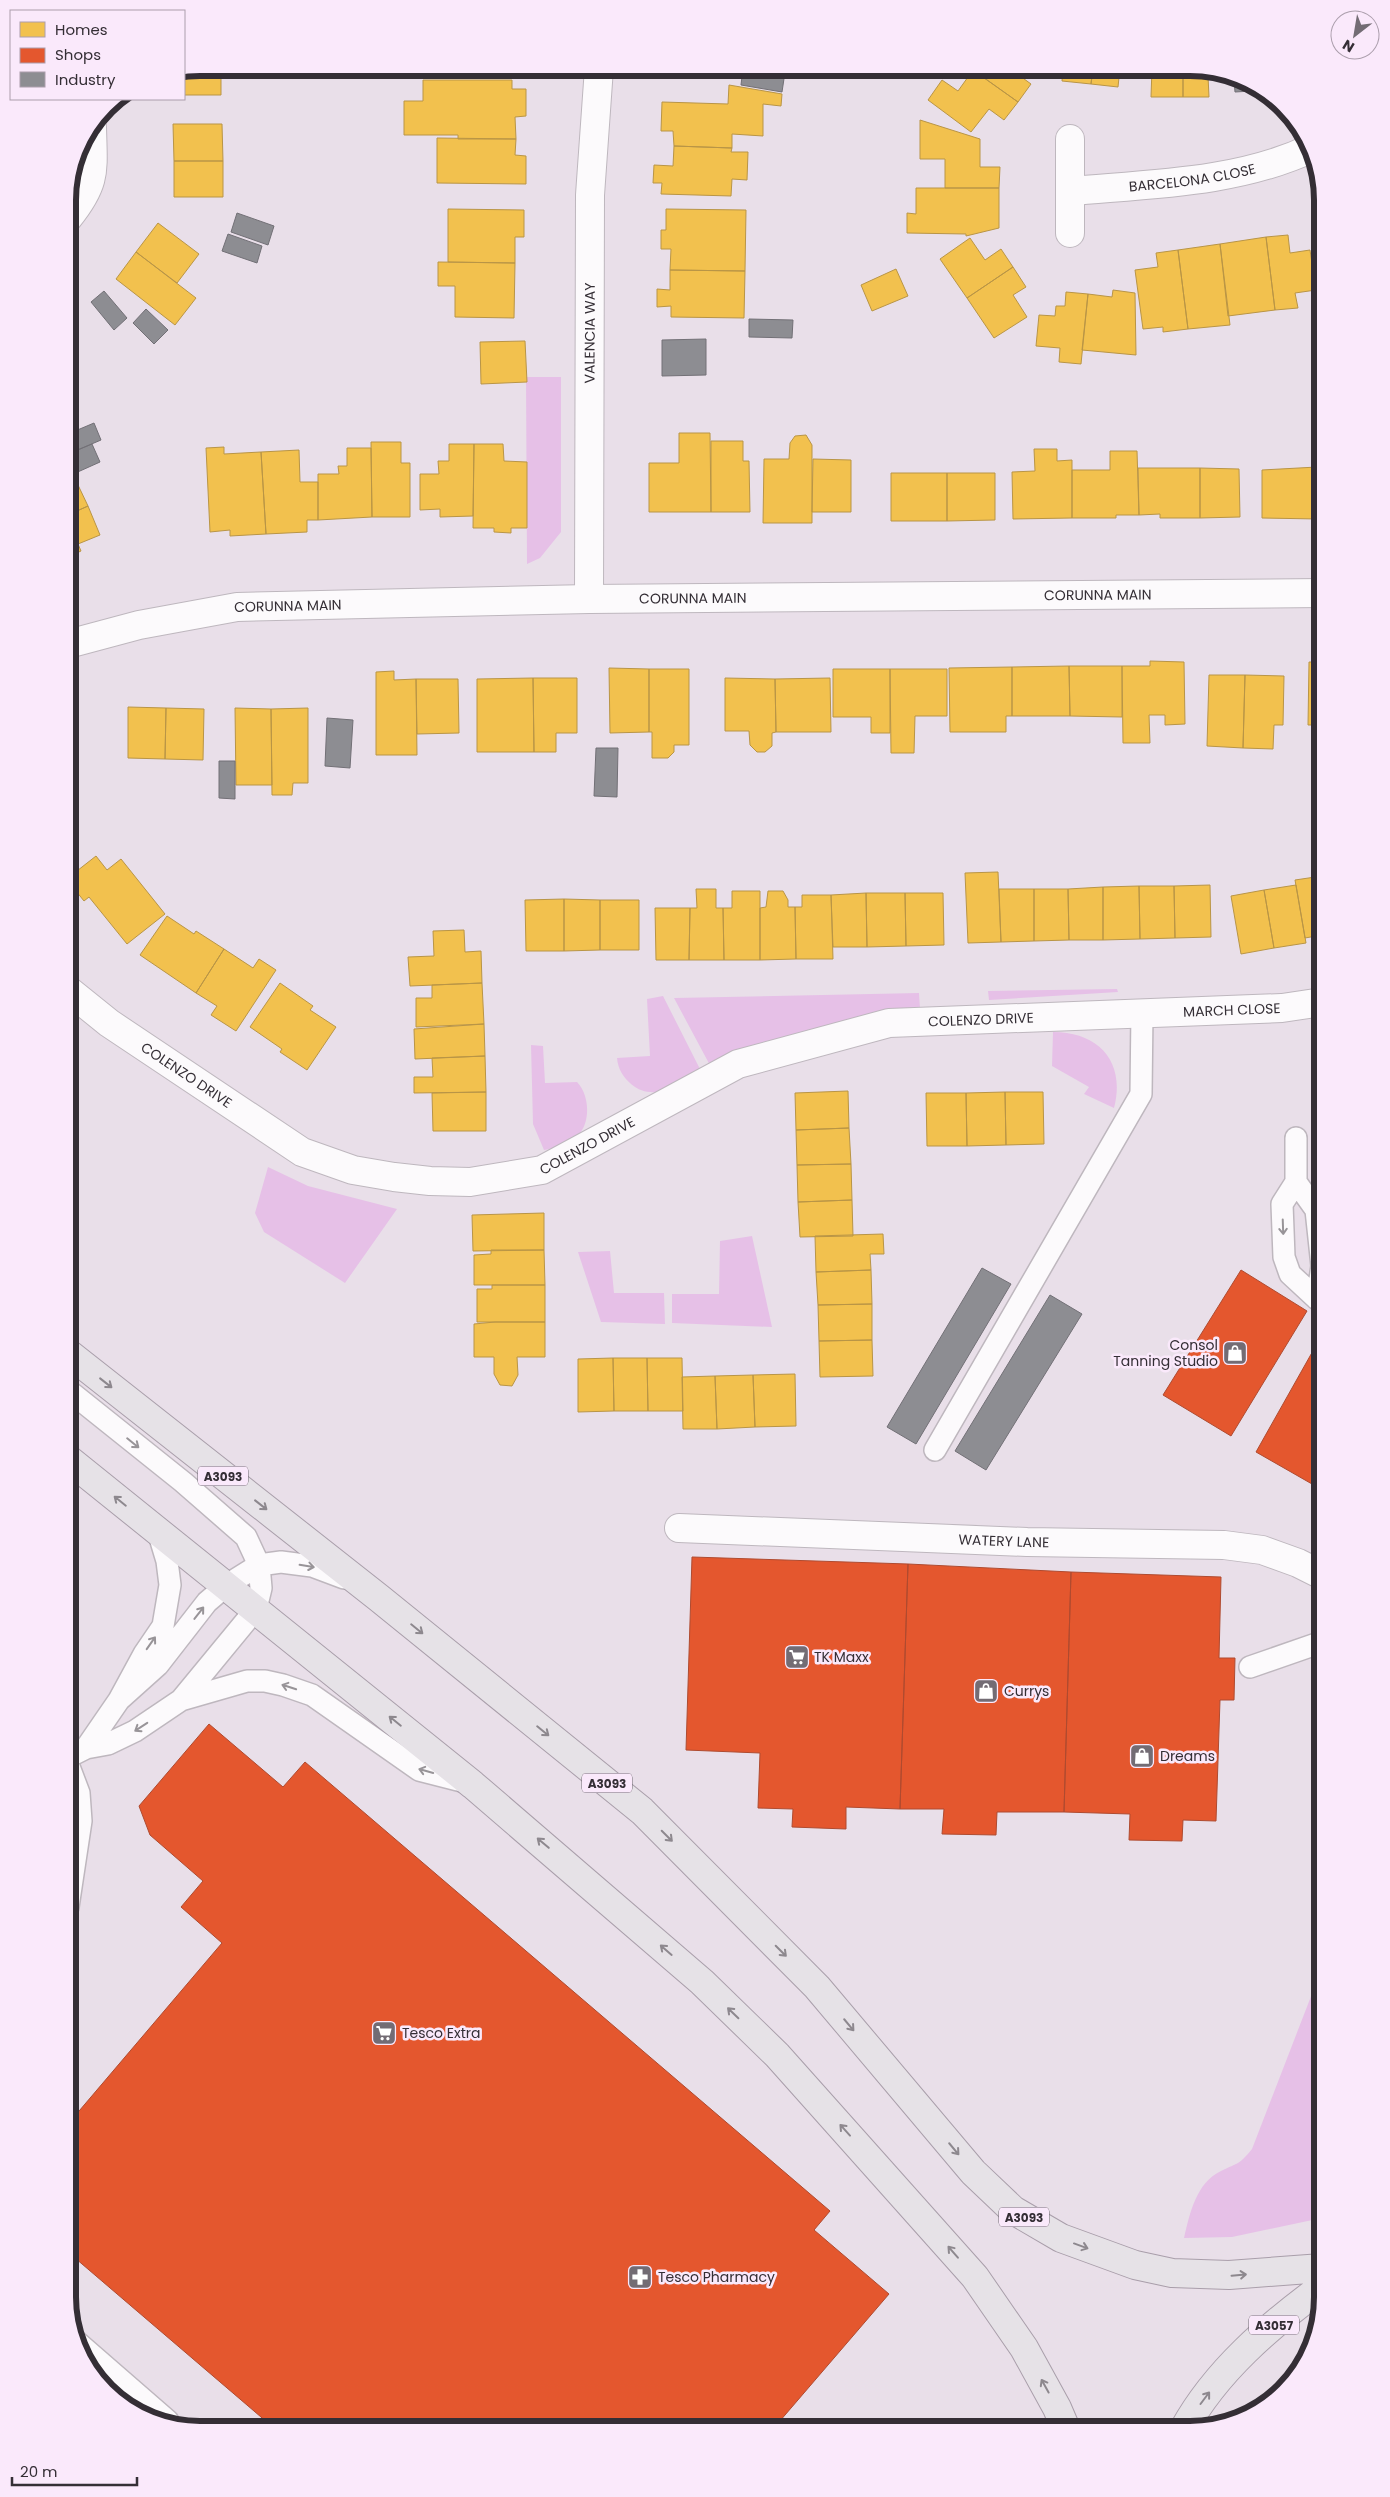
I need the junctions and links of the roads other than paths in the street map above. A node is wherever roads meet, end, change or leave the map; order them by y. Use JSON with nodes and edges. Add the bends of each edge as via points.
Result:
{"nodes":[{"id":1,"x":598,"y":76,"type":"edge"},
{"id":2,"x":1070,"y":139,"type":"dead end"},
{"id":3,"x":92,"y":140,"type":"edge"},
{"id":4,"x":1303,"y":151,"type":"edge"},
{"id":5,"x":1071,"y":191,"type":"junction"},
{"id":6,"x":77,"y":207,"type":"edge"},
{"id":7,"x":1070,"y":232,"type":"dead end"},
{"id":8,"x":1314,"y":593,"type":"edge"},
{"id":9,"x":590,"y":599,"type":"junction"},
{"id":10,"x":77,"y":642,"type":"edge"},
{"id":11,"x":77,"y":997,"type":"edge"},
{"id":12,"x":1314,"y":1003,"type":"edge"},
{"id":13,"x":1142,"y":1012,"type":"junction"},
{"id":14,"x":1296,"y":1138,"type":"dead end"},
{"id":15,"x":1296,"y":1182,"type":"junction"},
{"id":16,"x":1314,"y":1207,"type":"edge"},
{"id":17,"x":1314,"y":1295,"type":"edge"},
{"id":18,"x":76,"y":1360,"type":"edge"},
{"id":19,"x":76,"y":1397,"type":"edge"},
{"id":20,"x":935,"y":1450,"type":"dead end"},
{"id":21,"x":76,"y":1466,"type":"edge"},
{"id":22,"x":679,"y":1528,"type":"dead end"},
{"id":23,"x":158,"y":1531,"type":"junction"},
{"id":24,"x":259,"y":1565,"type":"junction"},
{"id":25,"x":1314,"y":1571,"type":"edge"},
{"id":26,"x":226,"y":1585,"type":"junction"},
{"id":27,"x":379,"y":1598,"type":"junction"},
{"id":28,"x":256,"y":1609,"type":"junction"},
{"id":29,"x":1314,"y":1645,"type":"edge"},
{"id":30,"x":1250,"y":1667,"type":"dead end"},
{"id":31,"x":118,"y":1700,"type":"junction"},
{"id":32,"x":181,"y":1700,"type":"junction"},
{"id":33,"x":77,"y":1752,"type":"edge"},
{"id":34,"x":473,"y":1784,"type":"junction"},
{"id":35,"x":76,"y":1786,"type":"edge"},
{"id":36,"x":76,"y":1852,"type":"edge"},
{"id":37,"x":1314,"y":2269,"type":"edge"},
{"id":38,"x":1314,"y":2293,"type":"edge"},
{"id":39,"x":90,"y":2354,"type":"edge"},
{"id":40,"x":160,"y":2414,"type":"edge"},
{"id":41,"x":1062,"y":2421,"type":"edge"},
{"id":42,"x":1190,"y":2421,"type":"edge"}],
"edges":[{"from":1,"to":9,"type":"street","name":"VALENCIA WAY","via":[[590,195]]},
{"from":2,"to":5,"type":"street"},
{"from":3,"to":6,"type":"street","via":[[93,174],[85,197]]},
{"from":4,"to":5,"type":"street","name":"BARCELONA CLOSE","via":[[1266,166],[1228,173],[1173,182]]},
{"from":5,"to":7,"type":"street"},
{"from":8,"to":9,"type":"street","name":"CORUNNA MAIN"},
{"from":9,"to":10,"type":"street","name":"CORUNNA MAIN","via":[[237,607],[139,625]]},
{"from":11,"to":13,"type":"street","name":"COLENZO DRIVE","via":[[109,1023],[302,1152],[353,1170],[430,1181],[470,1182],[542,1170],[738,1064],[889,1023]]},
{"from":12,"to":13,"type":"street","name":"MARCH CLOSE","via":[[1282,1008]]},
{"from":13,"to":20,"type":"lane","via":[[1141,1094]]},
{"from":14,"to":15,"type":"lane"},
{"from":15,"to":16,"type":"lane"},
{"from":15,"to":17,"type":"lane","one_way":true,"via":[[1282,1204],[1284,1257],[1290,1274]]},
{"from":18,"to":27,"type":"main road","number":"A3093","one_way":true},
{"from":19,"to":24,"type":"lane","one_way":true,"via":[[246,1537]]},
{"from":23,"to":21,"type":"main road","one_way":true},
{"from":22,"to":25,"type":"street","name":"WATERY LANE","via":[[1027,1542],[1224,1545],[1262,1550]]},
{"from":23,"to":26,"type":"main road"},
{"from":31,"to":23,"type":"lane","one_way":true,"via":[[163,1626],[168,1610],[168,1569]]},
{"from":24,"to":26,"type":"lane"},
{"from":24,"to":27,"type":"lane","one_way":true,"via":[[281,1562],[312,1566],[340,1576]]},
{"from":24,"to":28,"type":"lane","via":[[261,1588]]},
{"from":26,"to":28,"type":"main road"},
{"from":31,"to":26,"type":"lane","one_way":true,"via":[[158,1665],[207,1602]]},
{"from":27,"to":37,"type":"main road","number":"A3093","one_way":true,"via":[[642,1811],[818,1987],[973,2172],[1013,2210],[1061,2238],[1135,2266],[1172,2273],[1230,2275]]},
{"from":28,"to":32,"type":"lane"},
{"from":34,"to":28,"type":"main road","one_way":true},
{"from":29,"to":30,"type":"lane"},
{"from":31,"to":33,"type":"lane"},
{"from":32,"to":33,"type":"lane","one_way":true,"via":[[135,1731],[108,1744]]},
{"from":34,"to":32,"type":"lane","one_way":true,"via":[[419,1770],[312,1695],[283,1685],[247,1681]]},
{"from":41,"to":34,"type":"main road","one_way":true,"via":[[1024,2348],[976,2277],[777,2055],[702,1982]]},
{"from":35,"to":36,"type":"lane","via":[[81,1821]]},
{"from":42,"to":38,"type":"main road","number":"A3057","one_way":true,"via":[[1229,2368],[1262,2335]]},
{"from":39,"to":40,"type":"lane"}]}
